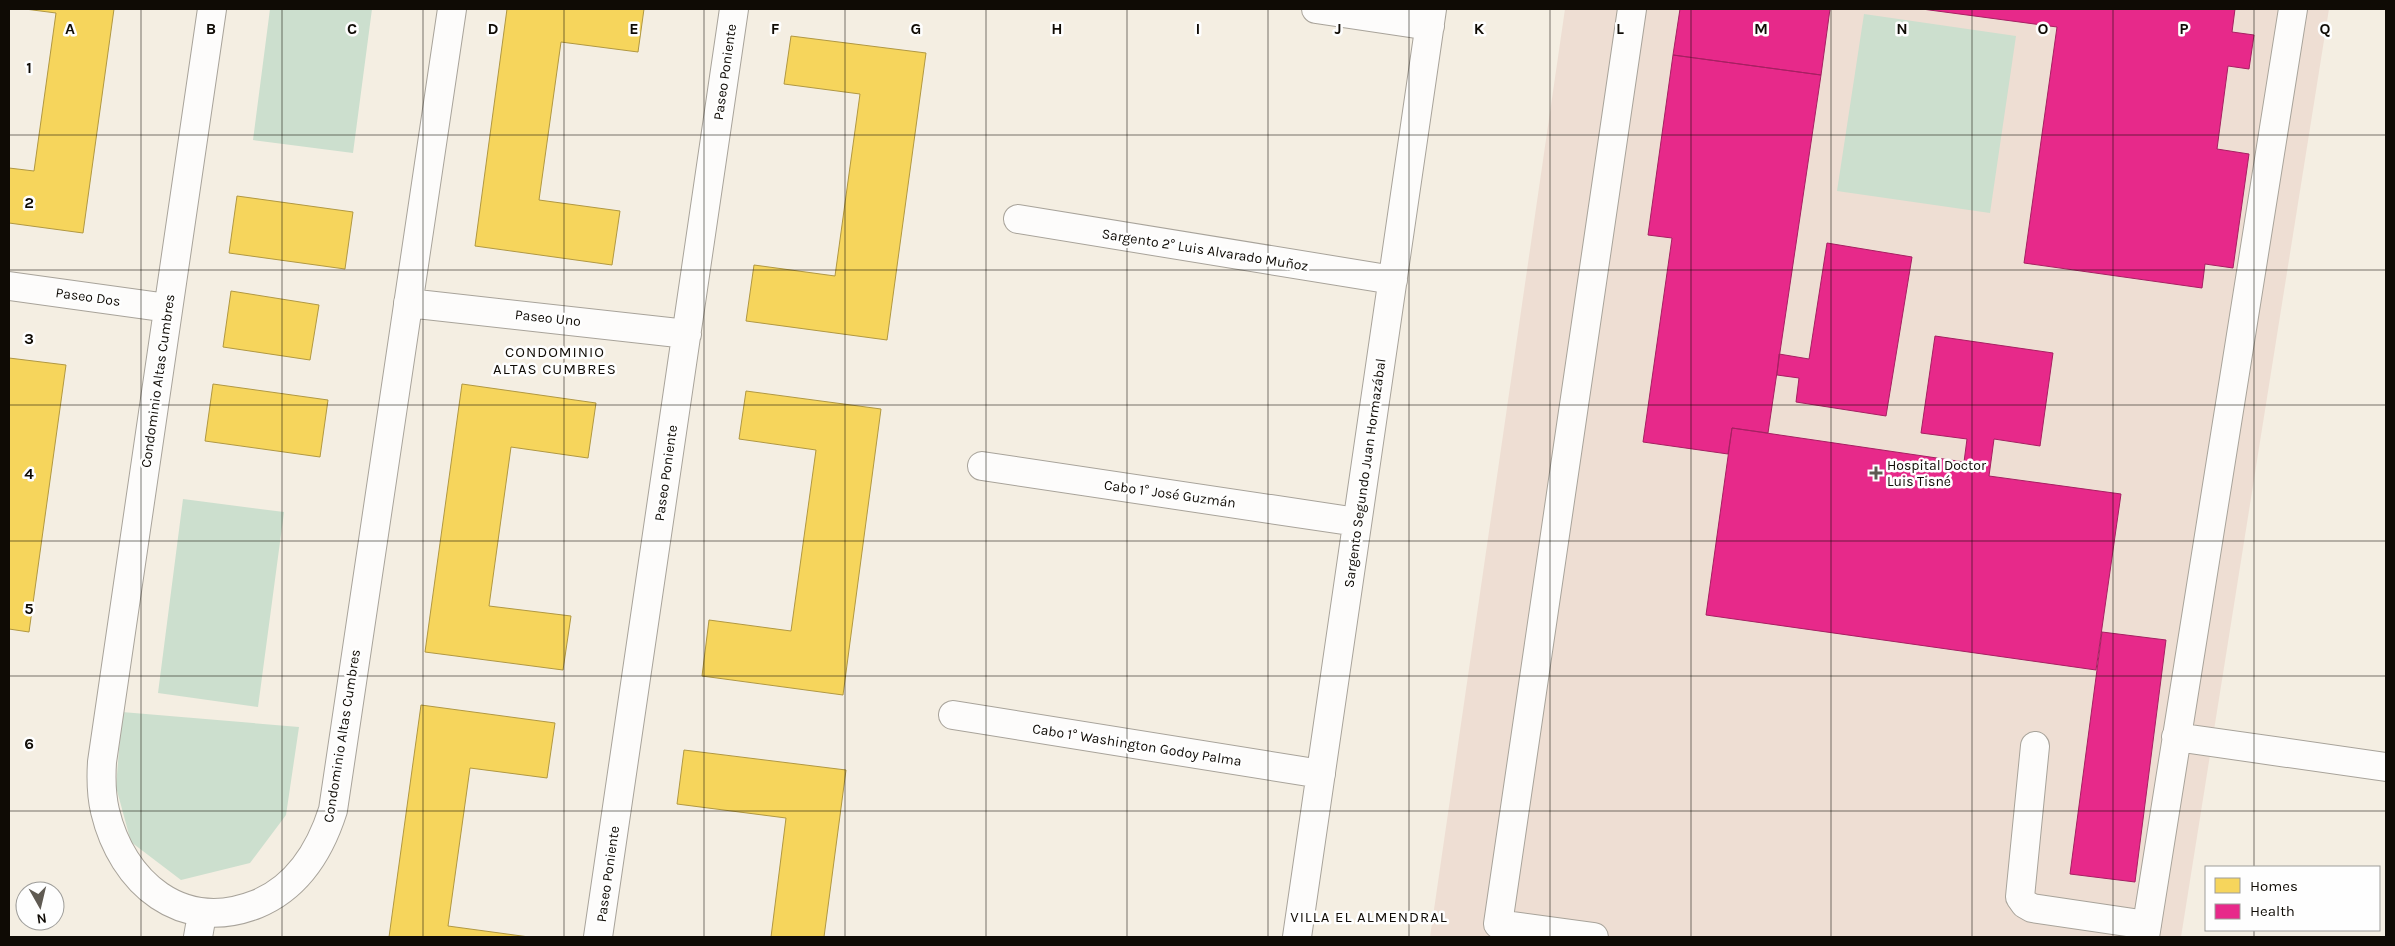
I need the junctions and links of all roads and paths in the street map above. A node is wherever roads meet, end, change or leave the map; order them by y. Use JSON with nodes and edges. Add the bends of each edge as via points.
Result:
{"nodes":[{"id":1,"x":212,"y":9,"type":"edge"},
{"id":2,"x":452,"y":9,"type":"edge"},
{"id":3,"x":734,"y":9,"type":"edge"},
{"id":4,"x":1316,"y":9,"type":"edge"},
{"id":5,"x":1632,"y":9,"type":"edge"},
{"id":6,"x":2293,"y":9,"type":"edge"},
{"id":7,"x":1431,"y":17,"type":"edge"},
{"id":8,"x":1018,"y":219,"type":"dead end"},
{"id":9,"x":1393,"y":280,"type":"junction"},
{"id":10,"x":9,"y":286,"type":"edge"},
{"id":11,"x":408,"y":303,"type":"junction"},
{"id":12,"x":168,"y":308,"type":"junction"},
{"id":13,"x":687,"y":334,"type":"junction"},
{"id":14,"x":982,"y":466,"type":"dead end"},
{"id":15,"x":1357,"y":522,"type":"junction"},
{"id":16,"x":953,"y":715,"type":"dead end"},
{"id":17,"x":2176,"y":737,"type":"junction"},
{"id":18,"x":2035,"y":746,"type":"dead end"},
{"id":19,"x":2386,"y":767,"type":"edge"},
{"id":20,"x":1320,"y":774,"type":"junction"},
{"id":21,"x":200,"y":926,"type":"edge"},
{"id":22,"x":2146,"y":931,"type":"edge"},
{"id":23,"x":598,"y":937,"type":"edge"},
{"id":24,"x":1297,"y":937,"type":"edge"},
{"id":25,"x":1594,"y":937,"type":"edge"}],
"edges":[{"from":1,"to":12,"type":"street","name":"Condominio Altas Cumbres"},
{"from":2,"to":11,"type":"street","name":"Condominio Altas Cumbres"},
{"from":3,"to":13,"type":"street","name":"Paseo Poniente"},
{"from":4,"to":7,"type":"street"},
{"from":5,"to":25,"type":"street","via":[[1498,924]]},
{"from":6,"to":17,"type":"street"},
{"from":7,"to":9,"type":"street","name":"Sargento Segundo Juan Hormazábal"},
{"from":8,"to":9,"type":"street","name":"Sargento 2° Luis Alvarado Muñoz"},
{"from":9,"to":15,"type":"street","name":"Sargento Segundo Juan Hormazábal"},
{"from":10,"to":12,"type":"street","name":"Paseo Dos"},
{"from":11,"to":13,"type":"street","name":"Paseo Uno"},
{"from":11,"to":21,"type":"street","name":"Condominio Altas Cumbres","via":[[333,810],[326,832],[301,872],[284,888],[265,900],[223,914]]},
{"from":12,"to":21,"type":"street","name":"Condominio Altas Cumbres","via":[[103,752],[101,787],[113,835],[136,873],[148,887],[181,908]]},
{"from":13,"to":23,"type":"street","name":"Paseo Poniente"},
{"from":14,"to":15,"type":"street","name":"Cabo 1° José Guzmán"},
{"from":15,"to":20,"type":"street","name":"Sargento Segundo Juan Hormazábal"},
{"from":16,"to":20,"type":"street","name":"Cabo 1° Washington Godoy Palma"},
{"from":17,"to":19,"type":"street"},
{"from":17,"to":22,"type":"street"},
{"from":18,"to":22,"type":"street","via":[[2020,896],[2032,908]]},
{"from":20,"to":24,"type":"street","name":"Sargento Segundo Juan Hormazábal"}]}
